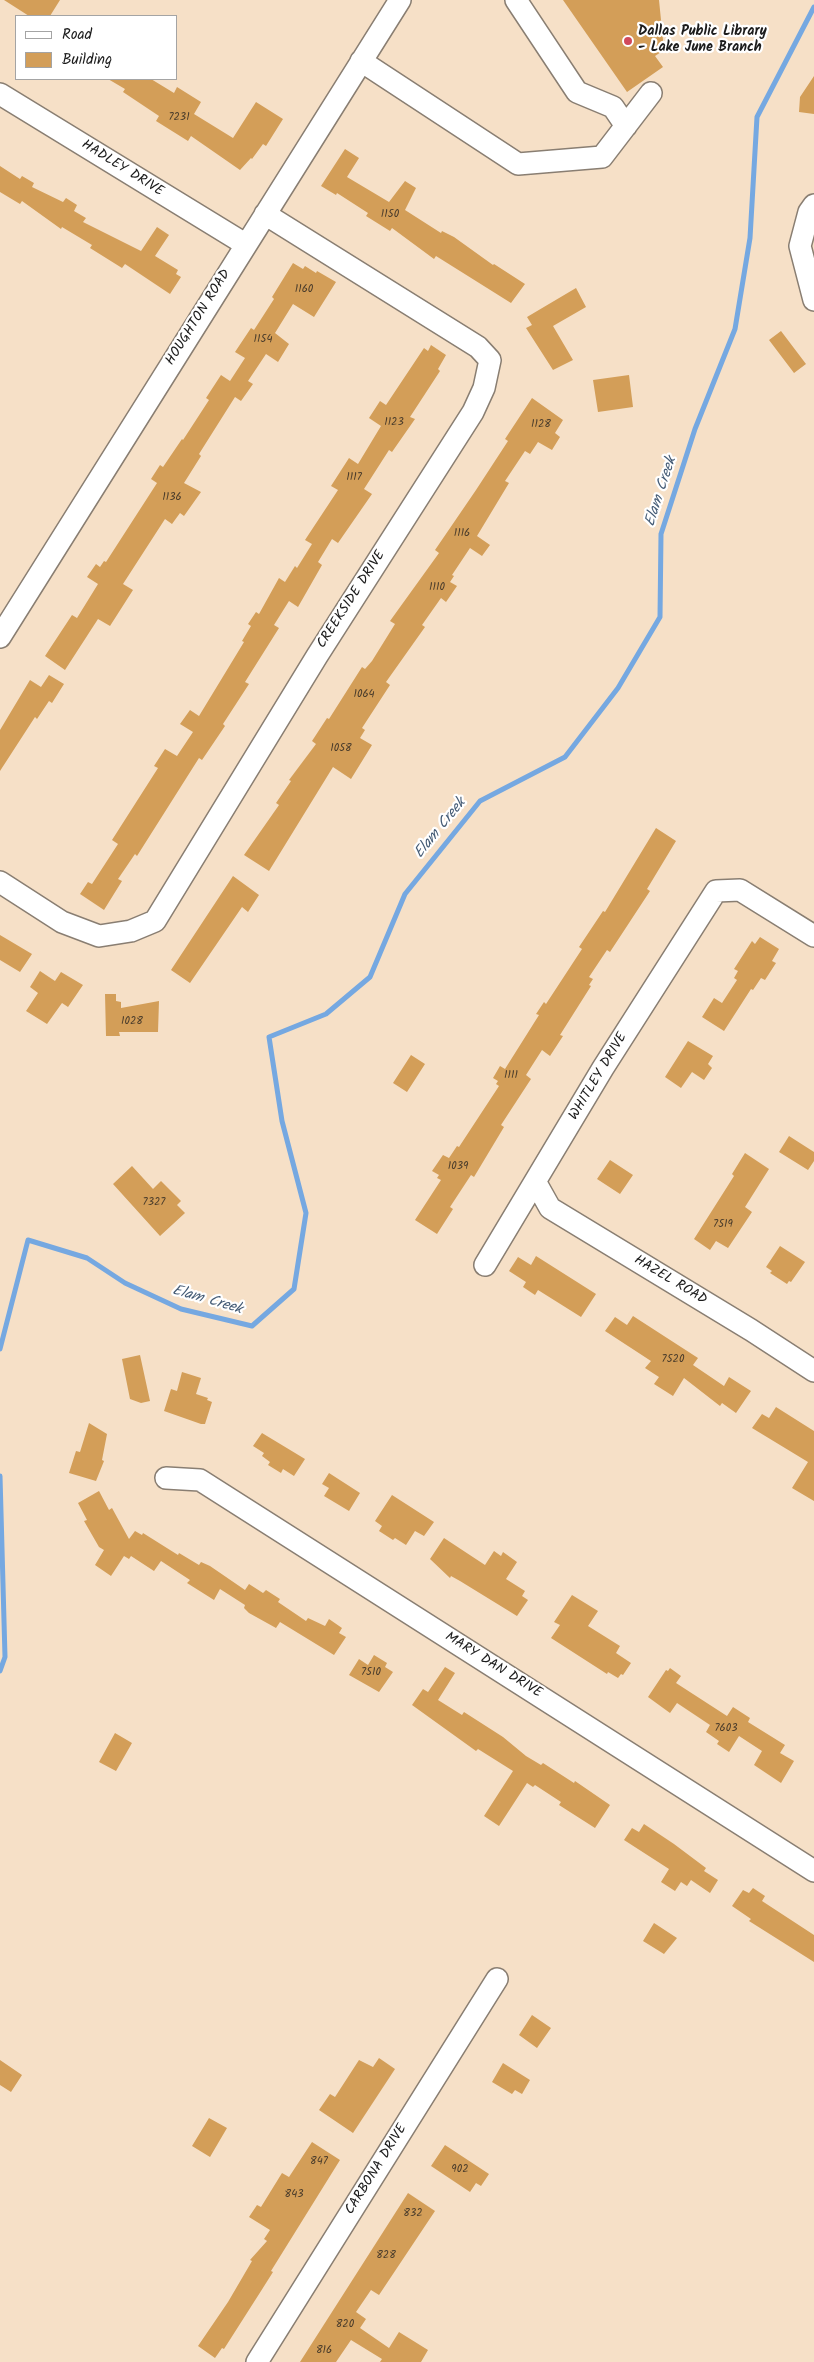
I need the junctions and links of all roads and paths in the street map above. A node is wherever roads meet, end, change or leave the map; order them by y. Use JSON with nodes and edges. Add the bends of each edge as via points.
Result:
{"nodes":[{"id":1,"x":400,"y":0,"type":"edge"},
{"id":2,"x":516,"y":0,"type":"edge"},
{"id":3,"x":361,"y":62,"type":"junction"},
{"id":4,"x":651,"y":93,"type":"dead end"},
{"id":5,"x":0,"y":94,"type":"edge"},
{"id":6,"x":626,"y":126,"type":"junction"},
{"id":7,"x":814,"y":205,"type":"edge"},
{"id":8,"x":265,"y":214,"type":"junction"},
{"id":9,"x":245,"y":244,"type":"junction"},
{"id":10,"x":814,"y":300,"type":"edge"},
{"id":11,"x":0,"y":637,"type":"edge"},
{"id":12,"x":0,"y":882,"type":"edge"},
{"id":13,"x":814,"y":936,"type":"edge"},
{"id":14,"x":536,"y":1183,"type":"junction"},
{"id":15,"x":485,"y":1265,"type":"dead end"},
{"id":16,"x":814,"y":1371,"type":"edge"},
{"id":17,"x":166,"y":1478,"type":"dead end"},
{"id":18,"x":814,"y":1870,"type":"edge"},
{"id":19,"x":497,"y":1979,"type":"dead end"},
{"id":20,"x":257,"y":2362,"type":"edge"}],
"edges":[{"from":1,"to":3,"type":"street","name":"HOUGHTON ROAD"},
{"from":2,"to":6,"type":"street","via":[[577,92],[613,107]]},
{"from":3,"to":6,"type":"street","via":[[518,164],[602,157]]},
{"from":3,"to":8,"type":"street","name":"HOUGHTON ROAD"},
{"from":4,"to":6,"type":"street"},
{"from":5,"to":9,"type":"street","name":"HADLEY DRIVE"},
{"from":7,"to":10,"type":"street","via":[[800,246]]},
{"from":8,"to":9,"type":"street","name":"HOUGHTON ROAD"},
{"from":8,"to":12,"type":"street","name":"CREEKSIDE DRIVE","via":[[478,346],[490,360],[484,388],[473,412],[317,656],[155,920],[131,930],[99,936],[62,922]]},
{"from":9,"to":11,"type":"street","name":"HOUGHTON ROAD"},
{"from":13,"to":14,"type":"street","name":"WHITLEY DRIVE","via":[[740,890],[716,891],[603,1068]]},
{"from":14,"to":15,"type":"street","name":"WHITLEY DRIVE"},
{"from":14,"to":16,"type":"street","name":"HAZEL ROAD","via":[[550,1208]]},
{"from":17,"to":18,"type":"street","name":"MARY DAN DRIVE","via":[[200,1480]]},
{"from":19,"to":20,"type":"street","name":"CARBONA DRIVE"}]}
